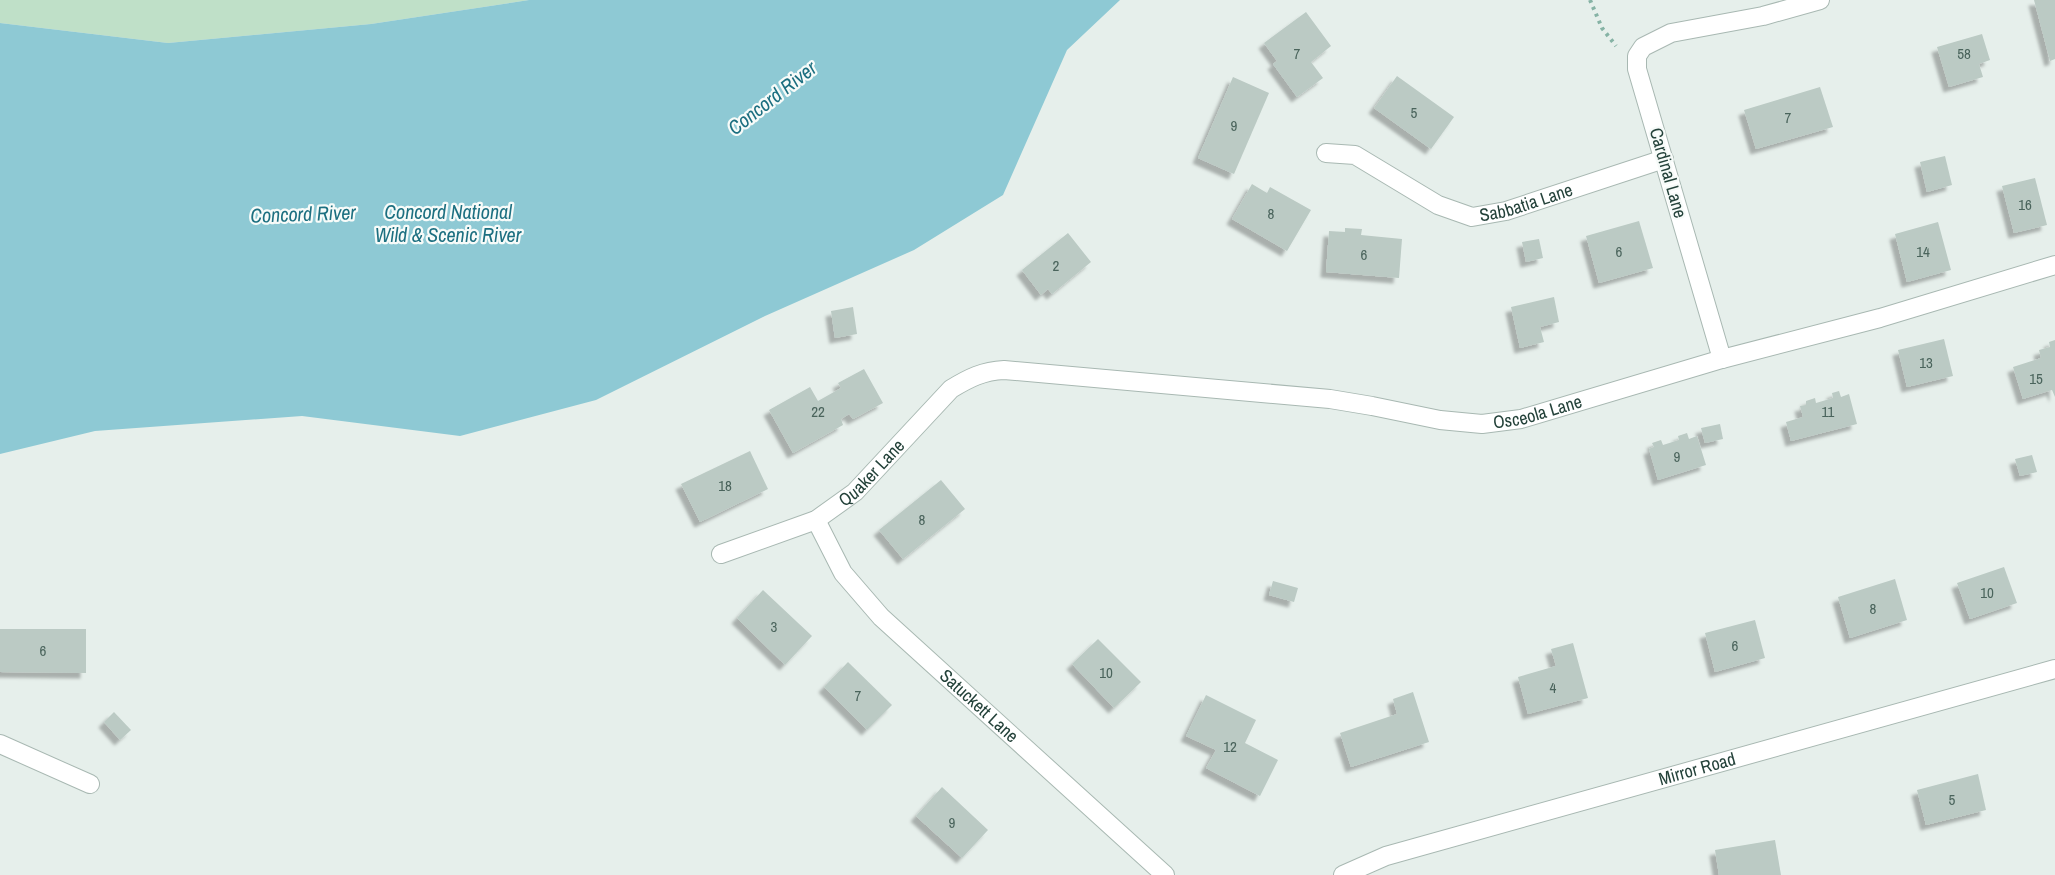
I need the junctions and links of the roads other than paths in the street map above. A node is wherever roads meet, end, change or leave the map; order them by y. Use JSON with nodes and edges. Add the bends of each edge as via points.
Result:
{"nodes":[{"id":1,"x":1820,"y":0,"type":"edge"},
{"id":2,"x":1326,"y":153,"type":"dead end"},
{"id":3,"x":1664,"y":159,"type":"junction"},
{"id":4,"x":2055,"y":265,"type":"edge"},
{"id":5,"x":1722,"y":359,"type":"junction"},
{"id":6,"x":1004,"y":370,"type":"joint"},
{"id":7,"x":816,"y":520,"type":"junction"},
{"id":8,"x":721,"y":554,"type":"dead end"},
{"id":9,"x":2055,"y":669,"type":"edge"},
{"id":10,"x":0,"y":744,"type":"edge"},
{"id":11,"x":90,"y":784,"type":"dead end"},
{"id":12,"x":1165,"y":875,"type":"edge"},
{"id":13,"x":1343,"y":875,"type":"edge"}],
"edges":[{"from":1,"to":3,"type":"street","name":"Cardinal Lane","via":[[1763,16],[1671,33],[1643,47],[1637,56],[1637,69]]},
{"from":2,"to":3,"type":"street","name":"Sabbatia Lane","via":[[1355,155],[1438,205],[1472,217],[1506,211]]},
{"from":3,"to":5,"type":"street","name":"Cardinal Lane"},
{"from":4,"to":5,"type":"street","name":"Osceola Lane","via":[[1880,318]]},
{"from":5,"to":6,"type":"street","name":"Osceola Lane","via":[[1521,419],[1482,424],[1330,399]]},
{"from":6,"to":7,"type":"street","name":"Quaker Lane","via":[[986,371],[951,389],[855,492]]},
{"from":7,"to":8,"type":"street","name":"Quaker Lane"},
{"from":7,"to":12,"type":"street","name":"Satuckett Lane","via":[[843,573],[881,617]]},
{"from":9,"to":13,"type":"street","name":"Mirror Road","via":[[1386,856]]},
{"from":10,"to":11,"type":"street"}]}
